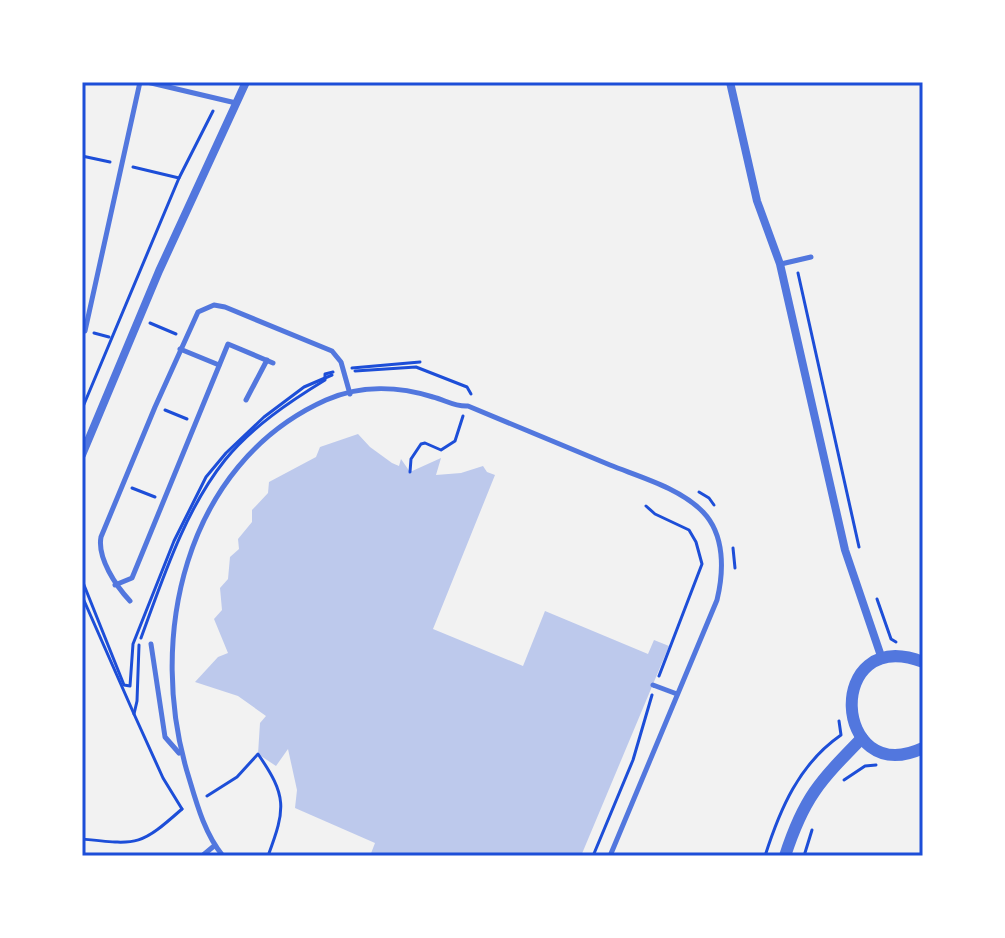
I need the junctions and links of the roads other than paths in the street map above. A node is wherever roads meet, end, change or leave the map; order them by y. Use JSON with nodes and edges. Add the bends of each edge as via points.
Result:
{"nodes":[{"id":1,"x":140,"y":82,"type":"edge"},
{"id":2,"x":147,"y":82,"type":"edge"},
{"id":3,"x":246,"y":82,"type":"edge"},
{"id":4,"x":730,"y":82,"type":"edge"},
{"id":5,"x":236,"y":103,"type":"junction"},
{"id":6,"x":811,"y":257,"type":"dead end"},
{"id":7,"x":780,"y":264,"type":"junction"},
{"id":8,"x":85,"y":331,"type":"dead end"},
{"id":9,"x":180,"y":349,"type":"junction"},
{"id":10,"x":219,"y":365,"type":"junction"},
{"id":11,"x":350,"y":394,"type":"junction"},
{"id":12,"x":246,"y":400,"type":"dead end"},
{"id":13,"x":82,"y":455,"type":"edge"},
{"id":14,"x":115,"y":585,"type":"junction"},
{"id":15,"x":130,"y":601,"type":"dead end"},
{"id":16,"x":151,"y":644,"type":"dead end"},
{"id":17,"x":882,"y":659,"type":"junction"},
{"id":18,"x":923,"y":662,"type":"edge"},
{"id":19,"x":654,"y":685,"type":"road end"},
{"id":20,"x":677,"y":694,"type":"junction"},
{"id":21,"x":862,"y":738,"type":"junction"},
{"id":22,"x":923,"y":748,"type":"edge"},
{"id":23,"x":182,"y":757,"type":"junction"},
{"id":24,"x":214,"y":846,"type":"junction"},
{"id":25,"x":202,"y":856,"type":"edge"},
{"id":26,"x":223,"y":856,"type":"edge"},
{"id":27,"x":610,"y":856,"type":"edge"},
{"id":28,"x":785,"y":856,"type":"edge"}],
"edges":[{"from":1,"to":8,"type":"lane"},
{"from":2,"to":5,"type":"lane"},
{"from":3,"to":5,"type":"street"},
{"from":4,"to":7,"type":"street","via":[[757,201]]},
{"from":5,"to":13,"type":"street"},
{"from":6,"to":7,"type":"lane"},
{"from":7,"to":17,"type":"street","via":[[845,550]]},
{"from":9,"to":10,"type":"lane"},
{"from":9,"to":11,"type":"lane","via":[[198,312],[214,305],[332,351],[341,362]]},
{"from":9,"to":14,"type":"lane","via":[[100,544]]},
{"from":10,"to":12,"type":"lane","via":[[228,344],[270,362]]},
{"from":10,"to":14,"type":"lane","via":[[132,578]]},
{"from":11,"to":20,"type":"lane","via":[[402,389],[468,406],[664,487],[702,511],[717,538],[722,579]]},
{"from":11,"to":23,"type":"lane","via":[[302,414],[251,453],[221,492],[192,548],[171,644],[173,713]]},
{"from":14,"to":15,"type":"lane"},
{"from":16,"to":23,"type":"lane","via":[[165,737]]},
{"from":17,"to":18,"type":"street","via":[[910,657]]},
{"from":17,"to":21,"type":"street","via":[[853,686],[850,713]]},
{"from":19,"to":20,"type":"lane"},
{"from":20,"to":27,"type":"lane"},
{"from":21,"to":22,"type":"street","via":[[892,754]]},
{"from":21,"to":28,"type":"street","via":[[809,796]]},
{"from":23,"to":24,"type":"lane"},
{"from":24,"to":25,"type":"lane"},
{"from":24,"to":26,"type":"lane"}]}
